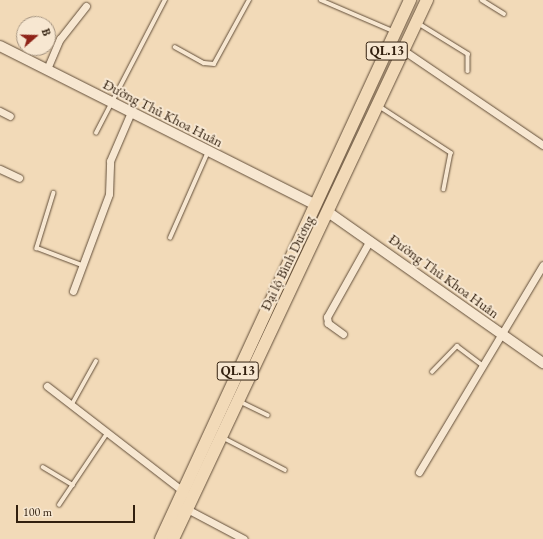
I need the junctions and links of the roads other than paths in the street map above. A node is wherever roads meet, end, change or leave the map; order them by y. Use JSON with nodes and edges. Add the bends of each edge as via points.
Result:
{"nodes":[{"id":1,"x":165,"y":0,"type":"edge"},
{"id":2,"x":249,"y":0,"type":"edge"},
{"id":3,"x":321,"y":0,"type":"edge"},
{"id":4,"x":410,"y":0,"type":"edge"},
{"id":5,"x":427,"y":0,"type":"edge"},
{"id":6,"x":482,"y":0,"type":"edge"},
{"id":7,"x":86,"y":6,"type":"dead end"},
{"id":8,"x":504,"y":14,"type":"dead end"},
{"id":9,"x":417,"y":22,"type":"junction"},
{"id":10,"x":396,"y":32,"type":"junction"},
{"id":11,"x":0,"y":46,"type":"edge"},
{"id":12,"x":175,"y":47,"type":"dead end"},
{"id":13,"x":403,"y":50,"type":"junction"},
{"id":14,"x":47,"y":69,"type":"junction"},
{"id":15,"x":468,"y":71,"type":"dead end"},
{"id":16,"x":109,"y":102,"type":"junction"},
{"id":17,"x":378,"y":106,"type":"junction"},
{"id":18,"x":0,"y":111,"type":"edge"},
{"id":19,"x":131,"y":112,"type":"junction"},
{"id":20,"x":10,"y":116,"type":"dead end"},
{"id":21,"x":96,"y":133,"type":"dead end"},
{"id":22,"x":543,"y":144,"type":"edge"},
{"id":23,"x":208,"y":151,"type":"junction"},
{"id":24,"x":0,"y":169,"type":"edge"},
{"id":25,"x":19,"y":178,"type":"dead end"},
{"id":26,"x":444,"y":189,"type":"dead end"},
{"id":27,"x":54,"y":193,"type":"dead end"},
{"id":28,"x":314,"y":204,"type":"junction"},
{"id":29,"x":328,"y":212,"type":"junction"},
{"id":30,"x":170,"y":238,"type":"dead end"},
{"id":31,"x":370,"y":240,"type":"junction"},
{"id":32,"x":82,"y":265,"type":"junction"},
{"id":33,"x":543,"y":265,"type":"edge"},
{"id":34,"x":72,"y":290,"type":"dead end"},
{"id":35,"x":343,"y":334,"type":"dead end"},
{"id":36,"x":501,"y":334,"type":"junction"},
{"id":37,"x":96,"y":361,"type":"dead end"},
{"id":38,"x":543,"y":363,"type":"edge"},
{"id":39,"x":482,"y":366,"type":"junction"},
{"id":40,"x":432,"y":372,"type":"dead end"},
{"id":41,"x":47,"y":386,"type":"dead end"},
{"id":42,"x":238,"y":401,"type":"junction"},
{"id":43,"x":71,"y":406,"type":"junction"},
{"id":44,"x":268,"y":415,"type":"dead end"},
{"id":45,"x":106,"y":435,"type":"junction"},
{"id":46,"x":221,"y":437,"type":"junction"},
{"id":47,"x":43,"y":467,"type":"dead end"},
{"id":48,"x":285,"y":470,"type":"dead end"},
{"id":49,"x":419,"y":472,"type":"dead end"},
{"id":50,"x":73,"y":485,"type":"junction"},
{"id":51,"x":183,"y":491,"type":"junction"},
{"id":52,"x":59,"y":506,"type":"dead end"},
{"id":53,"x":187,"y":509,"type":"junction"},
{"id":54,"x":161,"y":539,"type":"edge"},
{"id":55,"x":173,"y":539,"type":"edge"},
{"id":56,"x":244,"y":539,"type":"edge"}],
"edges":[{"from":1,"to":16,"type":"lane"},
{"from":2,"to":12,"type":"lane","via":[[214,64],[204,63]]},
{"from":3,"to":10,"type":"lane"},
{"from":4,"to":10,"type":"highway","name":"Đại lộ Bình Dương","number":"QL.13"},
{"from":5,"to":9,"type":"highway","name":"Đại lộ Bình Dương","number":"QL.13"},
{"from":6,"to":8,"type":"lane"},
{"from":7,"to":14,"type":"street","via":[[60,39]]},
{"from":9,"to":13,"type":"highway","name":"Đại lộ Bình Dương","number":"QL.13"},
{"from":9,"to":15,"type":"lane","via":[[468,54]]},
{"from":10,"to":28,"type":"highway","name":"Đại lộ Bình Dương","number":"QL.13"},
{"from":11,"to":14,"type":"main road","name":"Đường Thủ Khoa Huân"},
{"from":13,"to":17,"type":"highway","name":"Đại lộ Bình Dương","number":"QL.13"},
{"from":13,"to":22,"type":"street"},
{"from":14,"to":16,"type":"main road","name":"Đường Thủ Khoa Huân"},
{"from":16,"to":19,"type":"main road","name":"Đường Thủ Khoa Huân"},
{"from":16,"to":21,"type":"lane"},
{"from":17,"to":26,"type":"lane","via":[[451,153]]},
{"from":17,"to":29,"type":"highway","name":"Đại lộ Bình Dương","number":"QL.13"},
{"from":18,"to":20,"type":"street"},
{"from":19,"to":23,"type":"main road","name":"Đường Thủ Khoa Huân"},
{"from":19,"to":32,"type":"street","via":[[110,161],[109,194]]},
{"from":23,"to":28,"type":"main road","name":"Đường Thủ Khoa Huân"},
{"from":23,"to":30,"type":"lane"},
{"from":24,"to":25,"type":"street"},
{"from":27,"to":32,"type":"lane","via":[[37,248]]},
{"from":28,"to":29,"type":"highway"},
{"from":28,"to":51,"type":"highway","name":"Đại lộ Bình Dương","number":"QL.13"},
{"from":29,"to":31,"type":"main road","name":"Đường Thủ Khoa Huân"},
{"from":29,"to":42,"type":"highway","name":"Đại lộ Bình Dương","number":"QL.13"},
{"from":31,"to":35,"type":"street","via":[[327,317],[328,324]]},
{"from":31,"to":36,"type":"main road","name":"Đường Thủ Khoa Huân"},
{"from":32,"to":34,"type":"street"},
{"from":33,"to":36,"type":"street"},
{"from":36,"to":38,"type":"main road","name":"Đường Thủ Khoa Huân"},
{"from":36,"to":39,"type":"street"},
{"from":37,"to":43,"type":"lane"},
{"from":39,"to":40,"type":"lane","via":[[457,346]]},
{"from":39,"to":49,"type":"street"},
{"from":41,"to":43,"type":"street"},
{"from":42,"to":44,"type":"lane"},
{"from":42,"to":46,"type":"highway","name":"Đại lộ Bình Dương","number":"QL.13"},
{"from":43,"to":45,"type":"street"},
{"from":45,"to":50,"type":"lane"},
{"from":45,"to":51,"type":"street"},
{"from":46,"to":48,"type":"lane"},
{"from":46,"to":53,"type":"highway","name":"Đại lộ Bình Dương","number":"QL.13"},
{"from":47,"to":50,"type":"lane"},
{"from":50,"to":52,"type":"lane"},
{"from":51,"to":54,"type":"highway","name":"Đại lộ Bình Dương","number":"QL.13"},
{"from":53,"to":55,"type":"highway","name":"Đại lộ Bình Dương","number":"QL.13"},
{"from":53,"to":56,"type":"street"}]}
